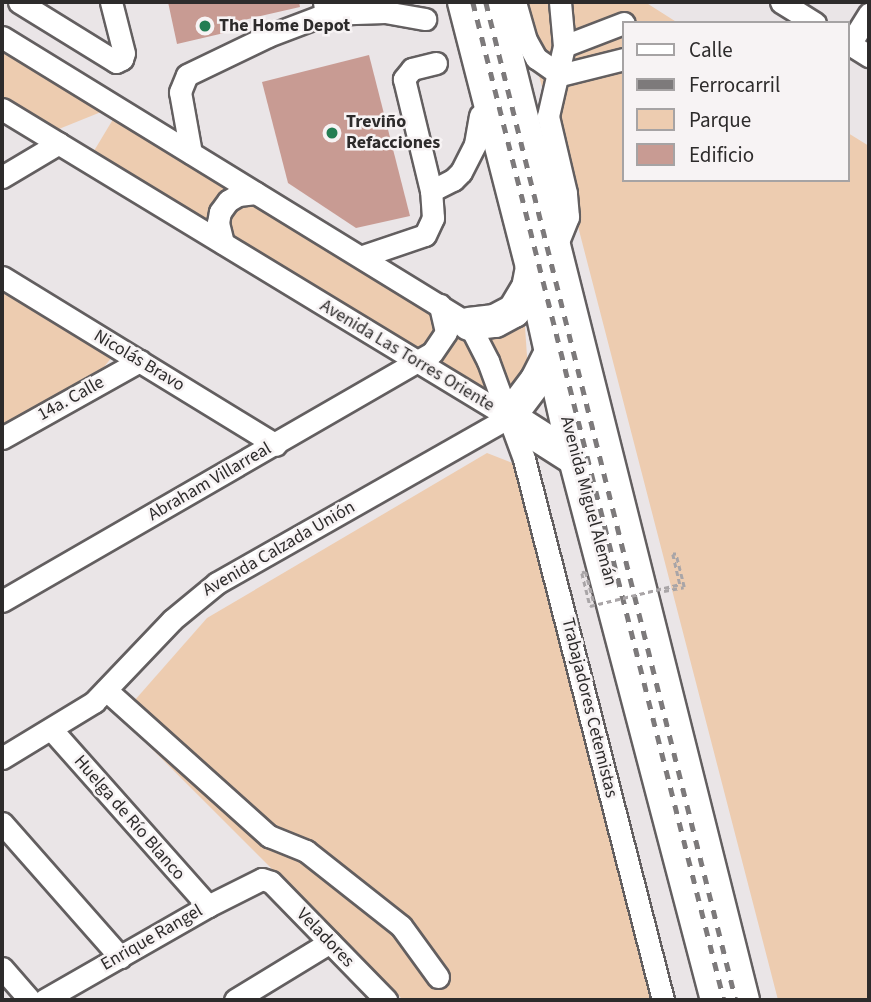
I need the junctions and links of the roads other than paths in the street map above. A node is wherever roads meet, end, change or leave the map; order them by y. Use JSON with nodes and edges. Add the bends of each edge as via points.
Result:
{"nodes":[{"id":1,"x":19,"y":2,"type":"edge"},
{"id":2,"x":111,"y":2,"type":"edge"},
{"id":3,"x":464,"y":2,"type":"edge"},
{"id":4,"x":494,"y":2,"type":"edge"},
{"id":5,"x":515,"y":2,"type":"edge"},
{"id":6,"x":559,"y":2,"type":"edge"},
{"id":7,"x":781,"y":2,"type":"edge"},
{"id":8,"x":384,"y":7,"type":"edge"},
{"id":9,"x":325,"y":8,"type":"edge"},
{"id":10,"x":869,"y":14,"type":"edge"},
{"id":11,"x":425,"y":19,"type":"dead end"},
{"id":12,"x":812,"y":21,"type":"edge"},
{"id":13,"x":622,"y":24,"type":"edge"},
{"id":14,"x":2,"y":37,"type":"edge"},
{"id":15,"x":850,"y":42,"type":"edge"},
{"id":16,"x":850,"y":45,"type":"edge"},
{"id":17,"x":564,"y":46,"type":"junction"},
{"id":18,"x":869,"y":56,"type":"edge"},
{"id":19,"x":622,"y":60,"type":"edge"},
{"id":20,"x":436,"y":63,"type":"dead end"},
{"id":21,"x":560,"y":75,"type":"junction"},
{"id":22,"x":2,"y":108,"type":"edge"},
{"id":23,"x":481,"y":111,"type":"junction"},
{"id":24,"x":59,"y":143,"type":"junction"},
{"id":25,"x":191,"y":153,"type":"junction"},
{"id":26,"x":2,"y":177,"type":"edge"},
{"id":27,"x":431,"y":191,"type":"junction"},
{"id":28,"x":256,"y":192,"type":"junction"},
{"id":29,"x":223,"y":243,"type":"junction"},
{"id":30,"x":363,"y":256,"type":"junction"},
{"id":31,"x":544,"y":258,"type":"junction"},
{"id":32,"x":2,"y":277,"type":"edge"},
{"id":33,"x":440,"y":305,"type":"junction"},
{"id":34,"x":469,"y":324,"type":"junction"},
{"id":35,"x":551,"y":352,"type":"junction"},
{"id":36,"x":139,"y":361,"type":"junction"},
{"id":37,"x":417,"y":362,"type":"junction"},
{"id":38,"x":509,"y":417,"type":"junction"},
{"id":39,"x":2,"y":438,"type":"edge"},
{"id":40,"x":276,"y":445,"type":"junction"},
{"id":41,"x":575,"y":459,"type":"junction"},
{"id":42,"x":2,"y":601,"type":"edge"},
{"id":43,"x":106,"y":690,"type":"junction"},
{"id":44,"x":51,"y":729,"type":"junction"},
{"id":45,"x":2,"y":758,"type":"edge"},
{"id":46,"x":2,"y":823,"type":"edge"},
{"id":47,"x":262,"y":879,"type":"joint"},
{"id":48,"x":208,"y":906,"type":"junction"},
{"id":49,"x":330,"y":942,"type":"junction"},
{"id":50,"x":120,"y":957,"type":"junction"},
{"id":51,"x":2,"y":968,"type":"edge"},
{"id":52,"x":438,"y":977,"type":"dead end"},
{"id":53,"x":244,"y":998,"type":"edge"},
{"id":54,"x":30,"y":1000,"type":"edge"},
{"id":55,"x":44,"y":1000,"type":"edge"},
{"id":56,"x":386,"y":1000,"type":"edge"},
{"id":57,"x":663,"y":1000,"type":"edge"},
{"id":58,"x":717,"y":1000,"type":"edge"},
{"id":59,"x":743,"y":1000,"type":"edge"}],
"edges":[{"from":1,"to":2,"type":"street","via":[[116,62],[124,53]]},
{"from":3,"to":23,"type":"highway","name":"Avenida Miguel Alemán"},
{"from":4,"to":31,"type":"highway","name":"Avenida Miguel Alemán"},
{"from":5,"to":21,"type":"street","via":[[536,58]]},
{"from":6,"to":17,"type":"street"},
{"from":7,"to":12,"type":"street"},
{"from":8,"to":9,"type":"street"},
{"from":8,"to":11,"type":"street"},
{"from":9,"to":25,"type":"street","via":[[187,75],[180,92]]},
{"from":10,"to":15,"type":"street"},
{"from":13,"to":17,"type":"street"},
{"from":14,"to":25,"type":"street","name":"Avenida Las Torres Oriente"},
{"from":16,"to":18,"type":"street"},
{"from":17,"to":21,"type":"street"},
{"from":19,"to":21,"type":"street"},
{"from":20,"to":27,"type":"street","via":[[412,69],[404,79]]},
{"from":21,"to":31,"type":"street","via":[[548,116],[568,217]]},
{"from":22,"to":24,"type":"street","name":"Avenida Las Torres Oriente"},
{"from":23,"to":27,"type":"street","via":[[475,144],[461,172]]},
{"from":23,"to":31,"type":"highway","name":"Avenida Miguel Alemán"},
{"from":24,"to":26,"type":"street"},
{"from":24,"to":29,"type":"street","name":"Avenida Las Torres Oriente"},
{"from":25,"to":28,"type":"street","name":"Avenida Las Torres Oriente"},
{"from":27,"to":30,"type":"street","via":[[433,218],[425,235]]},
{"from":28,"to":29,"type":"street","via":[[238,195],[220,212]]},
{"from":28,"to":30,"type":"street","name":"Avenida Las Torres Oriente"},
{"from":29,"to":37,"type":"street","name":"Avenida Las Torres Oriente"},
{"from":30,"to":33,"type":"street","name":"Avenida Las Torres Oriente"},
{"from":31,"to":34,"type":"highway","via":[[513,311],[495,321]]},
{"from":31,"to":35,"type":"highway","name":"Avenida Miguel Alemán"},
{"from":31,"to":59,"type":"highway","name":"Avenida Miguel Alemán"},
{"from":32,"to":36,"type":"street","name":"Nicolás Bravo"},
{"from":33,"to":34,"type":"street","name":"Avenida Las Torres Oriente"},
{"from":33,"to":37,"type":"street","name":"Abraham Villarreal","via":[[446,332],[432,353]]},
{"from":34,"to":38,"type":"street","name":"Avenida Las Torres Oriente"},
{"from":35,"to":38,"type":"highway"},
{"from":35,"to":41,"type":"highway","name":"Avenida Miguel Alemán"},
{"from":36,"to":39,"type":"street","name":"14a. Calle"},
{"from":36,"to":40,"type":"street","name":"Nicolás Bravo"},
{"from":37,"to":38,"type":"street","name":"Avenida Las Torres Oriente"},
{"from":37,"to":40,"type":"street","name":"Abraham Villarreal"},
{"from":38,"to":41,"type":"highway"},
{"from":38,"to":43,"type":"street","name":"Avenida Calzada Unión","via":[[217,583],[172,620]]},
{"from":38,"to":57,"type":"street","name":"Trabajadores Cetemistas","via":[[564,609]]},
{"from":40,"to":42,"type":"street","name":"Abraham Villarreal"},
{"from":41,"to":58,"type":"highway","name":"Avenida Miguel Alemán"},
{"from":43,"to":44,"type":"street","name":"Avenida Calzada Unión"},
{"from":43,"to":52,"type":"street","via":[[269,836],[306,851],[401,926]]},
{"from":44,"to":45,"type":"street","name":"Avenida Calzada Unión"},
{"from":44,"to":48,"type":"street","name":"Huelga de Río Blanco"},
{"from":46,"to":50,"type":"street"},
{"from":47,"to":48,"type":"street","name":"Enrique Rangel"},
{"from":47,"to":49,"type":"street","name":"Veladores","via":[[271,882]]},
{"from":48,"to":50,"type":"street","name":"Enrique Rangel"},
{"from":49,"to":53,"type":"street"},
{"from":49,"to":56,"type":"street","name":"Veladores"},
{"from":50,"to":55,"type":"street","name":"Enrique Rangel"},
{"from":51,"to":54,"type":"street"}]}
